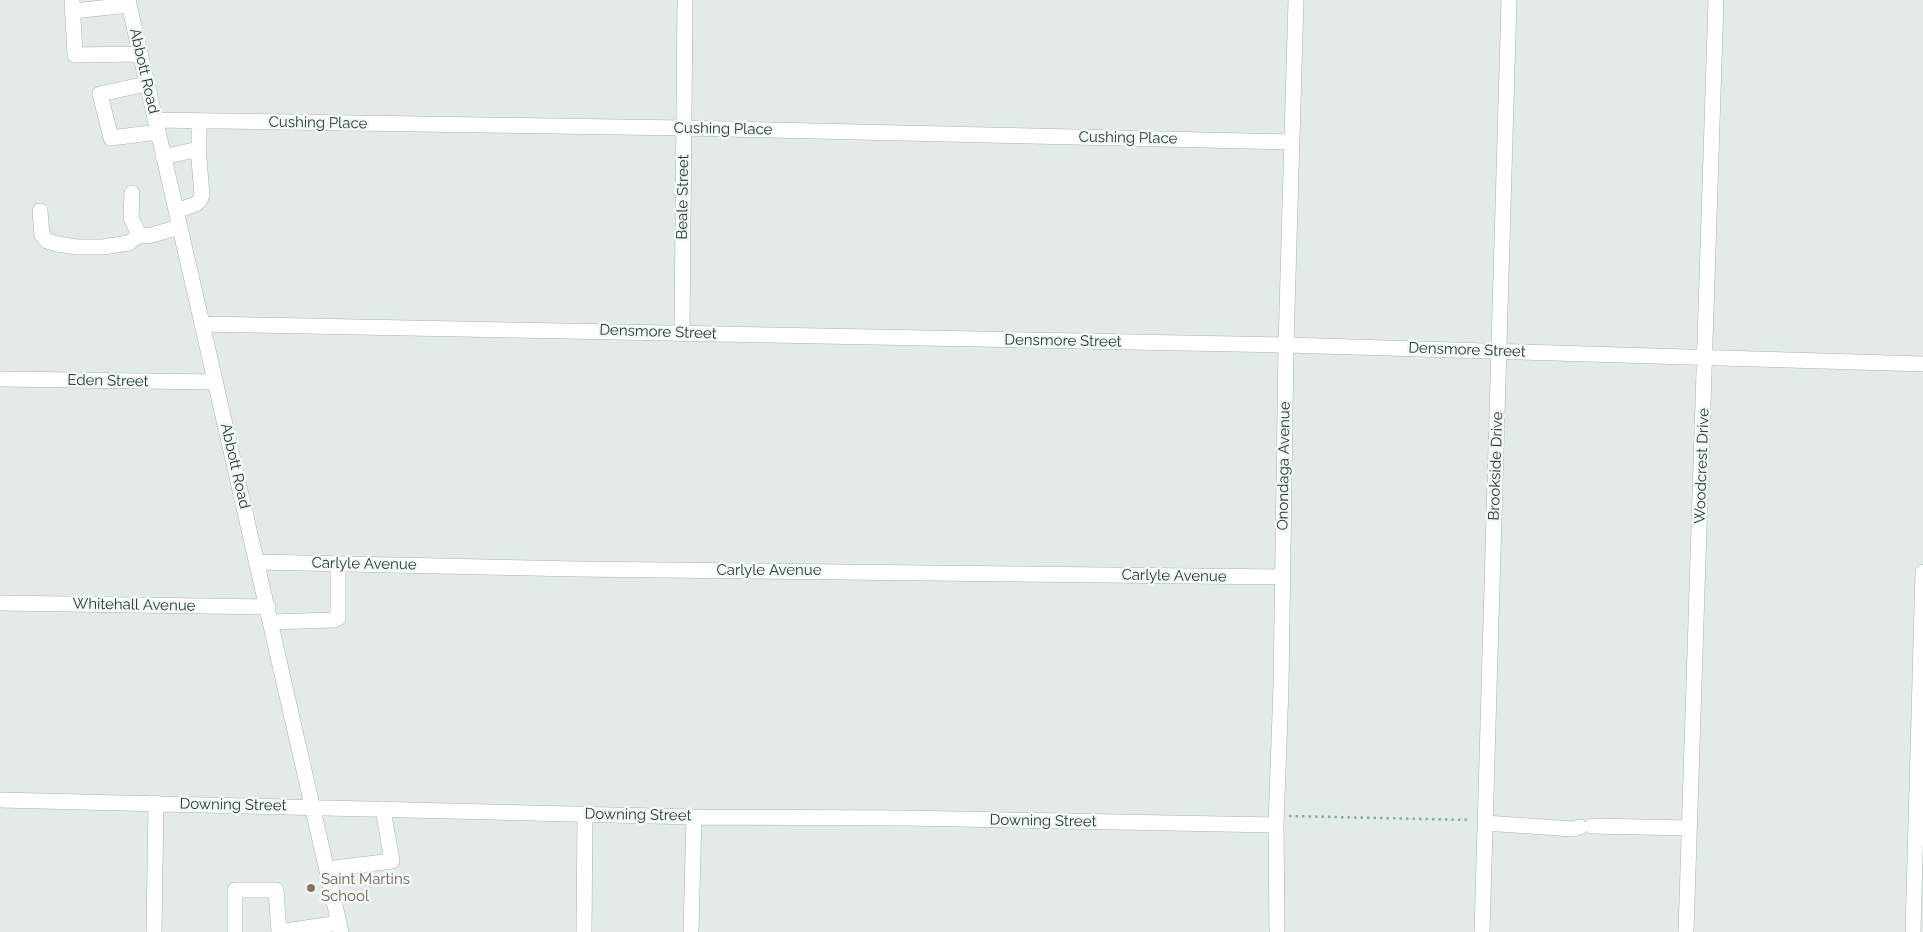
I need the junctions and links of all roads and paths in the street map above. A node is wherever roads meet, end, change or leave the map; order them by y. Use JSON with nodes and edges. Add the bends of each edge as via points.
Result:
{"nodes":[{"id":1,"x":685,"y":0,"type":"edge"},
{"id":2,"x":1296,"y":0,"type":"edge"},
{"id":3,"x":1509,"y":0,"type":"edge"},
{"id":4,"x":1716,"y":0,"type":"edge"},
{"id":5,"x":128,"y":3,"type":"edge"},
{"id":6,"x":73,"y":5,"type":"edge"},
{"id":7,"x":140,"y":54,"type":"junction"},
{"id":8,"x":146,"y":84,"type":"junction"},
{"id":9,"x":199,"y":121,"type":"junction"},
{"id":10,"x":156,"y":126,"type":"junction"},
{"id":11,"x":684,"y":128,"type":"junction"},
{"id":12,"x":1292,"y":142,"type":"junction"},
{"id":13,"x":199,"y":149,"type":"junction"},
{"id":14,"x":163,"y":157,"type":"junction"},
{"id":15,"x":132,"y":193,"type":"dead end"},
{"id":16,"x":40,"y":211,"type":"dead end"},
{"id":17,"x":176,"y":211,"type":"junction"},
{"id":18,"x":180,"y":226,"type":"junction"},
{"id":19,"x":139,"y":236,"type":"junction"},
{"id":20,"x":202,"y":324,"type":"junction"},
{"id":21,"x":682,"y":333,"type":"junction"},
{"id":22,"x":1286,"y":345,"type":"junction"},
{"id":23,"x":1499,"y":350,"type":"junction"},
{"id":24,"x":1706,"y":358,"type":"junction"},
{"id":25,"x":1923,"y":364,"type":"edge"},
{"id":26,"x":0,"y":379,"type":"edge"},
{"id":27,"x":216,"y":382,"type":"junction"},
{"id":28,"x":257,"y":562,"type":"junction"},
{"id":29,"x":338,"y":564,"type":"junction"},
{"id":30,"x":1923,"y":572,"type":"edge"},
{"id":31,"x":1282,"y":577,"type":"junction"},
{"id":32,"x":0,"y":602,"type":"edge"},
{"id":33,"x":268,"y":607,"type":"junction"},
{"id":34,"x":271,"y":622,"type":"junction"},
{"id":35,"x":0,"y":800,"type":"edge"},
{"id":36,"x":156,"y":803,"type":"junction"},
{"id":37,"x":314,"y":807,"type":"junction"},
{"id":38,"x":382,"y":809,"type":"junction"},
{"id":39,"x":585,"y":814,"type":"junction"},
{"id":40,"x":694,"y":817,"type":"junction"},
{"id":41,"x":1485,"y":823,"type":"junction"},
{"id":42,"x":1276,"y":825,"type":"junction"},
{"id":43,"x":1688,"y":828,"type":"junction"},
{"id":44,"x":327,"y":869,"type":"junction"},
{"id":45,"x":340,"y":928,"type":"edge"},
{"id":46,"x":154,"y":932,"type":"edge"},
{"id":47,"x":234,"y":932,"type":"edge"},
{"id":48,"x":279,"y":932,"type":"edge"},
{"id":49,"x":584,"y":932,"type":"edge"},
{"id":50,"x":691,"y":932,"type":"edge"},
{"id":51,"x":1277,"y":932,"type":"edge"},
{"id":52,"x":1482,"y":932,"type":"edge"},
{"id":53,"x":1686,"y":932,"type":"edge"},
{"id":54,"x":1913,"y":932,"type":"edge"}],
"edges":[{"from":1,"to":11,"type":"street","name":"Beale Street"},
{"from":2,"to":12,"type":"street","name":"Onondaga Avenue"},
{"from":3,"to":23,"type":"street","name":"Brookside Drive"},
{"from":4,"to":24,"type":"street","name":"Woodcrest Drive"},
{"from":5,"to":6,"type":"street"},
{"from":5,"to":7,"type":"street","name":"Abbott Road"},
{"from":6,"to":7,"type":"street","via":[[75,55]]},
{"from":7,"to":8,"type":"street","name":"Abbott Road"},
{"from":8,"to":10,"type":"street","name":"Abbott Road"},
{"from":8,"to":10,"type":"street","name":"Cushing Place","via":[[100,94],[111,138]]},
{"from":9,"to":10,"type":"street","name":"Cushing Place"},
{"from":9,"to":11,"type":"street","name":"Cushing Place"},
{"from":9,"to":13,"type":"street"},
{"from":10,"to":14,"type":"street","name":"Abbott Road"},
{"from":11,"to":12,"type":"street","name":"Cushing Place"},
{"from":11,"to":21,"type":"street","name":"Beale Street"},
{"from":12,"to":22,"type":"street","name":"Onondaga Avenue"},
{"from":13,"to":14,"type":"street"},
{"from":13,"to":17,"type":"street","via":[[202,195],[196,204]]},
{"from":14,"to":17,"type":"street","name":"Abbott Road"},
{"from":15,"to":19,"type":"street","via":[[131,218]]},
{"from":16,"to":19,"type":"street","via":[[42,235],[47,241],[57,244],[103,247],[129,243]]},
{"from":17,"to":18,"type":"street","name":"Abbott Road"},
{"from":18,"to":19,"type":"street"},
{"from":18,"to":20,"type":"street","name":"Abbott Road"},
{"from":20,"to":21,"type":"street","name":"Densmore Street"},
{"from":20,"to":27,"type":"street","name":"Abbott Road"},
{"from":21,"to":22,"type":"street","name":"Densmore Street"},
{"from":22,"to":23,"type":"street","name":"Densmore Street"},
{"from":22,"to":31,"type":"street","name":"Onondaga Avenue"},
{"from":23,"to":24,"type":"street","name":"Densmore Street"},
{"from":23,"to":41,"type":"street","name":"Brookside Drive"},
{"from":24,"to":25,"type":"street","name":"Densmore Street"},
{"from":24,"to":43,"type":"street","name":"Woodcrest Drive"},
{"from":26,"to":27,"type":"street","name":"Eden Street"},
{"from":27,"to":28,"type":"street","name":"Abbott Road"},
{"from":28,"to":29,"type":"street","name":"Carlyle Avenue"},
{"from":28,"to":33,"type":"street","name":"Abbott Road"},
{"from":29,"to":31,"type":"street","name":"Carlyle Avenue"},
{"from":29,"to":34,"type":"street","via":[[338,618]]},
{"from":30,"to":54,"type":"street"},
{"from":31,"to":42,"type":"street","name":"Onondaga Avenue"},
{"from":32,"to":33,"type":"street","name":"Whitehall Avenue"},
{"from":33,"to":34,"type":"street","name":"Abbott Road"},
{"from":34,"to":37,"type":"street","name":"Abbott Road"},
{"from":35,"to":36,"type":"street","name":"Downing Street"},
{"from":36,"to":37,"type":"street","name":"Downing Street"},
{"from":36,"to":46,"type":"street"},
{"from":37,"to":38,"type":"street","name":"Downing Street"},
{"from":37,"to":44,"type":"street","name":"Abbott Road"},
{"from":38,"to":39,"type":"street","name":"Downing Street"},
{"from":38,"to":44,"type":"street","via":[[392,861]]},
{"from":39,"to":40,"type":"street","name":"Downing Street"},
{"from":39,"to":49,"type":"street"},
{"from":40,"to":42,"type":"street","name":"Downing Street"},
{"from":40,"to":50,"type":"street"},
{"from":41,"to":42,"type":"path","via":[[1474,820],[1287,816]]},
{"from":41,"to":43,"type":"street","via":[[1573,829],[1586,826]]},
{"from":41,"to":52,"type":"street","name":"Brookside Drive"},
{"from":42,"to":51,"type":"street","name":"Onondaga Avenue"},
{"from":43,"to":53,"type":"street","name":"Woodcrest Drive"},
{"from":44,"to":45,"type":"street","name":"Abbott Road"},
{"from":45,"to":48,"type":"street"},
{"from":47,"to":48,"type":"street","via":[[235,890],[276,890]]}]}
